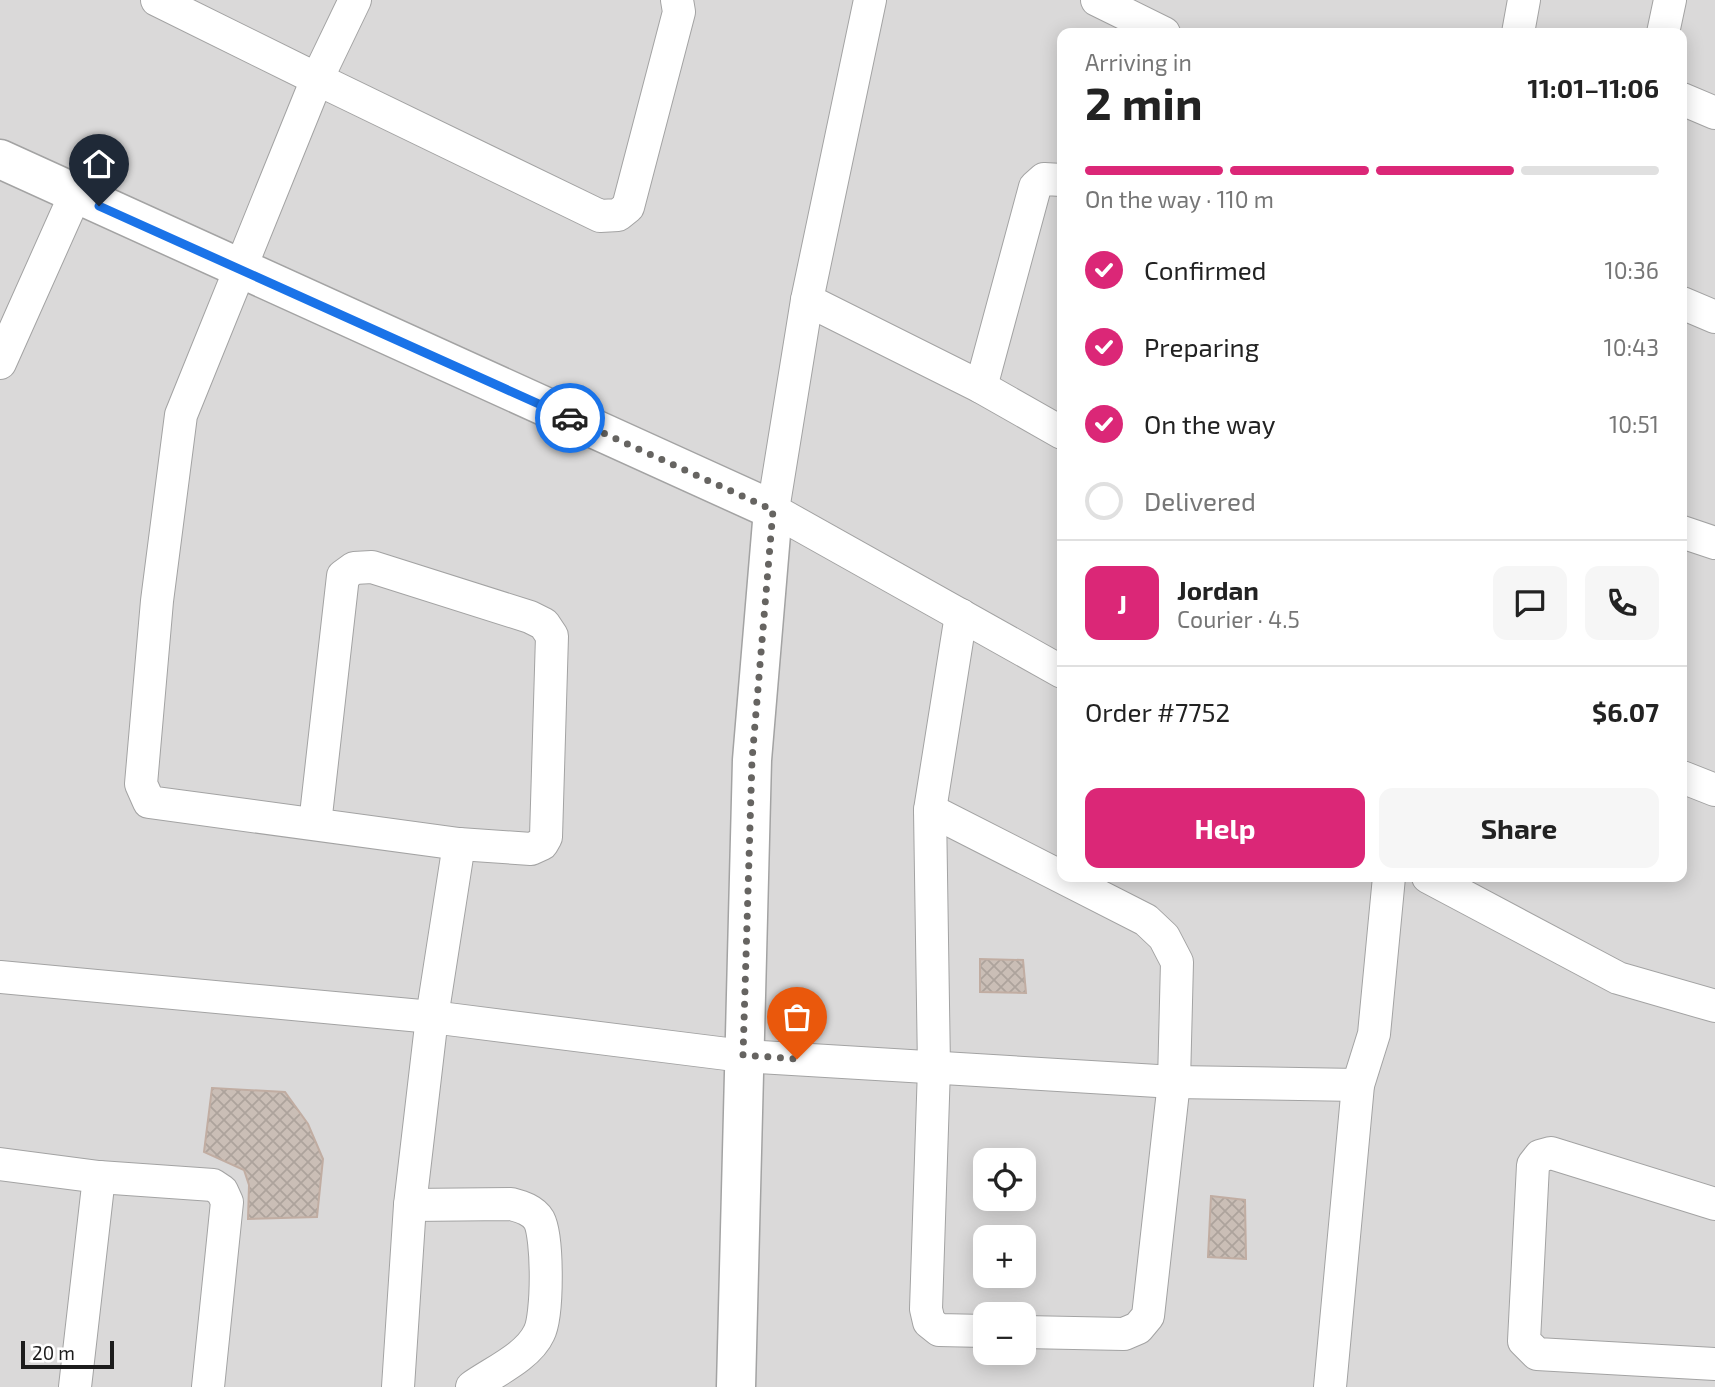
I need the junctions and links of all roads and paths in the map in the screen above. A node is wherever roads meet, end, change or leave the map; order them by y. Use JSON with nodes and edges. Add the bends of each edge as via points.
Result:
{"nodes":[{"id":1,"x":157,"y":0,"type":"edge"},
{"id":2,"x":355,"y":0,"type":"edge"},
{"id":3,"x":677,"y":0,"type":"edge"},
{"id":4,"x":870,"y":0,"type":"edge"},
{"id":5,"x":1097,"y":0,"type":"edge"},
{"id":6,"x":1524,"y":0,"type":"edge"},
{"id":7,"x":1670,"y":0,"type":"edge"},
{"id":8,"x":1154,"y":28,"type":"edge"},
{"id":9,"x":1519,"y":28,"type":"edge"},
{"id":10,"x":1663,"y":28,"type":"edge"},
{"id":11,"x":317,"y":79,"type":"junction"},
{"id":12,"x":1687,"y":101,"type":"edge"},
{"id":13,"x":1715,"y":113,"type":"edge"},
{"id":14,"x":0,"y":159,"type":"edge"},
{"id":15,"x":1057,"y":180,"type":"edge"},
{"id":16,"x":75,"y":195,"type":"junction"},
{"id":17,"x":242,"y":270,"type":"junction"},
{"id":18,"x":807,"y":300,"type":"junction"},
{"id":19,"x":1687,"y":305,"type":"edge"},
{"id":20,"x":1715,"y":317,"type":"edge"},
{"id":21,"x":0,"y":363,"type":"edge"},
{"id":22,"x":981,"y":387,"type":"junction"},
{"id":23,"x":1057,"y":430,"type":"edge"},
{"id":24,"x":773,"y":510,"type":"junction"},
{"id":25,"x":1687,"y":534,"type":"edge"},
{"id":26,"x":1715,"y":543,"type":"edge"},
{"id":27,"x":961,"y":615,"type":"junction"},
{"id":28,"x":1057,"y":669,"type":"edge"},
{"id":29,"x":1687,"y":780,"type":"edge"},
{"id":30,"x":1715,"y":790,"type":"edge"},
{"id":31,"x":930,"y":810,"type":"junction"},
{"id":32,"x":315,"y":824,"type":"junction"},
{"id":33,"x":459,"y":844,"type":"junction"},
{"id":34,"x":1057,"y":875,"type":"edge"},
{"id":35,"x":1071,"y":882,"type":"edge"},
{"id":36,"x":1389,"y":882,"type":"edge"},
{"id":37,"x":1437,"y":882,"type":"edge"},
{"id":38,"x":0,"y":977,"type":"edge"},
{"id":39,"x":1715,"y":1006,"type":"edge"},
{"id":40,"x":432,"y":1017,"type":"junction"},
{"id":41,"x":743,"y":1055,"type":"junction"},
{"id":42,"x":934,"y":1068,"type":"junction"},
{"id":43,"x":1174,"y":1082,"type":"junction"},
{"id":44,"x":1358,"y":1085,"type":"junction"},
{"id":45,"x":0,"y":1164,"type":"edge"},
{"id":46,"x":99,"y":1177,"type":"junction"},
{"id":47,"x":1715,"y":1204,"type":"edge"},
{"id":48,"x":410,"y":1205,"type":"junction"},
{"id":49,"x":973,"y":1331,"type":"edge"},
{"id":50,"x":1036,"y":1332,"type":"edge"},
{"id":51,"x":1715,"y":1363,"type":"edge"},
{"id":52,"x":75,"y":1387,"type":"edge"},
{"id":53,"x":208,"y":1387,"type":"edge"},
{"id":54,"x":398,"y":1387,"type":"edge"},
{"id":55,"x":472,"y":1387,"type":"edge"},
{"id":56,"x":736,"y":1387,"type":"edge"},
{"id":57,"x":1331,"y":1387,"type":"edge"}],
"edges":[{"from":1,"to":11,"type":"street"},
{"from":2,"to":11,"type":"street"},
{"from":3,"to":11,"type":"street","via":[[680,12],[628,207],[618,215],[600,216]]},
{"from":4,"to":18,"type":"street"},
{"from":5,"to":8,"type":"street"},
{"from":6,"to":9,"type":"street"},
{"from":7,"to":10,"type":"street"},
{"from":11,"to":17,"type":"street"},
{"from":12,"to":13,"type":"street"},
{"from":14,"to":16,"type":"street"},
{"from":15,"to":22,"type":"street","via":[[1044,179],[1035,187]]},
{"from":16,"to":17,"type":"street"},
{"from":16,"to":21,"type":"street"},
{"from":17,"to":24,"type":"street"},
{"from":17,"to":32,"type":"street","via":[[177,430],[141,784],[149,802]]},
{"from":18,"to":22,"type":"street"},
{"from":18,"to":24,"type":"street"},
{"from":19,"to":20,"type":"street"},
{"from":22,"to":23,"type":"street"},
{"from":24,"to":27,"type":"street"},
{"from":24,"to":41,"type":"street","via":[[752,760]]},
{"from":25,"to":26,"type":"street"},
{"from":27,"to":28,"type":"street"},
{"from":27,"to":31,"type":"street"},
{"from":29,"to":30,"type":"street"},
{"from":31,"to":34,"type":"street"},
{"from":31,"to":42,"type":"street"},
{"from":32,"to":33,"type":"street"},
{"from":32,"to":33,"type":"street","via":[[343,576],[354,568],[372,566],[530,617],[544,624],[552,636],[546,837],[531,849]]},
{"from":33,"to":40,"type":"street"},
{"from":35,"to":43,"type":"street","via":[[1146,920],[1164,937],[1177,961]]},
{"from":36,"to":44,"type":"street","via":[[1374,1034]]},
{"from":37,"to":39,"type":"street","via":[[1618,978]]},
{"from":38,"to":40,"type":"street"},
{"from":40,"to":41,"type":"street"},
{"from":40,"to":48,"type":"street"},
{"from":41,"to":42,"type":"street"},
{"from":41,"to":56,"type":"street"},
{"from":42,"to":43,"type":"street"},
{"from":42,"to":49,"type":"street","via":[[926,1308],[929,1322],[939,1330]]},
{"from":43,"to":44,"type":"street"},
{"from":43,"to":50,"type":"street","via":[[1148,1316],[1138,1328],[1124,1334]]},
{"from":44,"to":57,"type":"street"},
{"from":45,"to":46,"type":"street"},
{"from":46,"to":52,"type":"street"},
{"from":46,"to":53,"type":"street","via":[[213,1185],[222,1191],[227,1202]]},
{"from":47,"to":51,"type":"street","via":[[1551,1153],[1540,1156],[1533,1165],[1524,1341],[1537,1354]]},
{"from":48,"to":54,"type":"street"},
{"from":48,"to":55,"type":"street","via":[[511,1204],[527,1208],[539,1220],[545,1316],[539,1334],[527,1349]]}]}
